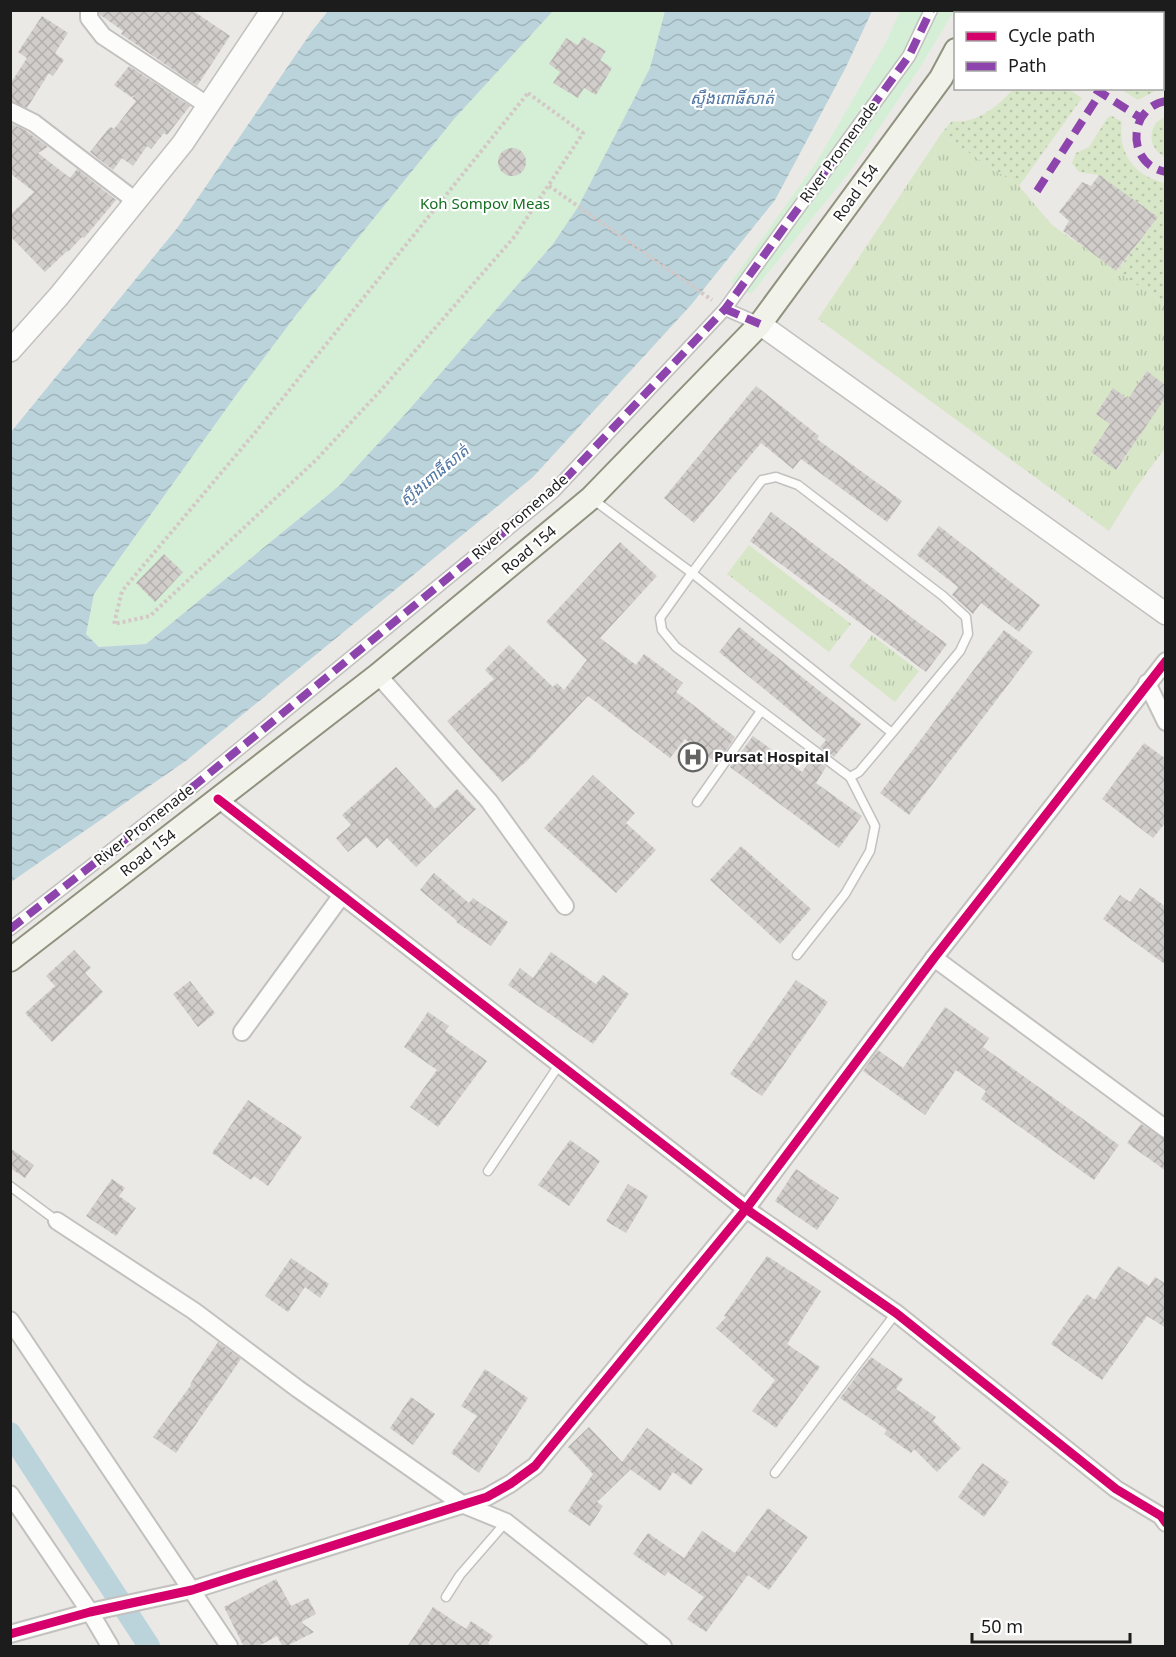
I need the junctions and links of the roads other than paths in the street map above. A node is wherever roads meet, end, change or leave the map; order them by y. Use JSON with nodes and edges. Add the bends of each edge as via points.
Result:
{"nodes":[{"id":1,"x":88,"y":10,"type":"edge"},
{"id":2,"x":272,"y":10,"type":"edge"},
{"id":3,"x":932,"y":10,"type":"edge"},
{"id":4,"x":954,"y":54,"type":"edge"},
{"id":5,"x":207,"y":105,"type":"junction"},
{"id":6,"x":10,"y":111,"type":"edge"},
{"id":7,"x":137,"y":201,"type":"junction"},
{"id":8,"x":725,"y":309,"type":"junction"},
{"id":9,"x":760,"y":324,"type":"junction"},
{"id":10,"x":12,"y":346,"type":"edge"},
{"id":11,"x":591,"y":498,"type":"junction"},
{"id":12,"x":692,"y":573,"type":"junction"},
{"id":13,"x":1166,"y":614,"type":"edge"},
{"id":14,"x":1166,"y":660,"type":"edge"},
{"id":15,"x":378,"y":675,"type":"junction"},
{"id":16,"x":1147,"y":683,"type":"junction"},
{"id":17,"x":761,"y":711,"type":"junction"},
{"id":18,"x":1166,"y":722,"type":"edge"},
{"id":19,"x":892,"y":733,"type":"junction"},
{"id":20,"x":850,"y":777,"type":"junction"},
{"id":21,"x":218,"y":799,"type":"junction"},
{"id":22,"x":697,"y":802,"type":"dead end"},
{"id":23,"x":342,"y":895,"type":"junction"},
{"id":24,"x":565,"y":906,"type":"dead end"},
{"id":25,"x":10,"y":929,"type":"edge"},
{"id":26,"x":797,"y":955,"type":"dead end"},
{"id":27,"x":934,"y":958,"type":"junction"},
{"id":28,"x":10,"y":960,"type":"edge"},
{"id":29,"x":242,"y":1032,"type":"dead end"},
{"id":30,"x":559,"y":1065,"type":"junction"},
{"id":31,"x":1166,"y":1129,"type":"edge"},
{"id":32,"x":488,"y":1171,"type":"dead end"},
{"id":33,"x":10,"y":1186,"type":"edge"},
{"id":34,"x":746,"y":1209,"type":"junction"},
{"id":35,"x":57,"y":1221,"type":"joint"},
{"id":36,"x":896,"y":1313,"type":"junction"},
{"id":37,"x":10,"y":1320,"type":"edge"},
{"id":38,"x":775,"y":1473,"type":"dead end"},
{"id":39,"x":10,"y":1494,"type":"edge"},
{"id":40,"x":462,"y":1504,"type":"junction"},
{"id":41,"x":1164,"y":1515,"type":"edge"},
{"id":42,"x":506,"y":1522,"type":"junction"},
{"id":43,"x":192,"y":1590,"type":"junction"},
{"id":44,"x":446,"y":1597,"type":"dead end"},
{"id":45,"x":90,"y":1612,"type":"junction"},
{"id":46,"x":10,"y":1634,"type":"edge"},
{"id":47,"x":110,"y":1647,"type":"edge"},
{"id":48,"x":229,"y":1647,"type":"edge"},
{"id":49,"x":663,"y":1647,"type":"edge"}],
"edges":[{"from":1,"to":5,"type":"street","via":[[89,18],[103,36]]},
{"from":2,"to":5,"type":"street"},
{"from":3,"to":8,"type":"street","name":"River Promenade","via":[[909,56]]},
{"from":4,"to":9,"type":"main road","name":"Road 154","via":[[941,78]]},
{"from":5,"to":7,"type":"street"},
{"from":6,"to":7,"type":"street","via":[[34,123]]},
{"from":7,"to":10,"type":"street"},
{"from":8,"to":9,"type":"street"},
{"from":8,"to":25,"type":"street","name":"River Promenade","via":[[554,492],[195,785]]},
{"from":9,"to":11,"type":"main road","name":"Road 154"},
{"from":9,"to":13,"type":"street"},
{"from":11,"to":12,"type":"lane"},
{"from":11,"to":15,"type":"main road","name":"Road 154"},
{"from":12,"to":17,"type":"lane","via":[[660,618],[662,630],[676,647]]},
{"from":12,"to":19,"type":"lane"},
{"from":12,"to":19,"type":"lane","via":[[762,480],[776,477],[798,485],[943,596],[966,616],[968,634],[960,651]]},
{"from":14,"to":16,"type":"street"},
{"from":15,"to":21,"type":"main road","name":"Road 154"},
{"from":15,"to":24,"type":"street","via":[[489,801]]},
{"from":16,"to":18,"type":"street"},
{"from":16,"to":27,"type":"street"},
{"from":17,"to":20,"type":"lane"},
{"from":17,"to":22,"type":"lane"},
{"from":19,"to":20,"type":"lane","via":[[859,772]]},
{"from":20,"to":26,"type":"lane","via":[[875,826],[870,851],[845,894]]},
{"from":21,"to":23,"type":"street"},
{"from":21,"to":28,"type":"main road","name":"Road 154"},
{"from":23,"to":29,"type":"street"},
{"from":23,"to":30,"type":"street"},
{"from":27,"to":31,"type":"street"},
{"from":27,"to":34,"type":"street"},
{"from":30,"to":32,"type":"lane"},
{"from":30,"to":34,"type":"street"},
{"from":33,"to":35,"type":"lane"},
{"from":34,"to":36,"type":"street"},
{"from":34,"to":40,"type":"street","via":[[535,1466],[487,1497]]},
{"from":35,"to":40,"type":"street","via":[[194,1311]]},
{"from":36,"to":38,"type":"lane"},
{"from":36,"to":41,"type":"street","via":[[1116,1489]]},
{"from":37,"to":43,"type":"street"},
{"from":39,"to":45,"type":"street"},
{"from":40,"to":42,"type":"street"},
{"from":40,"to":43,"type":"street"},
{"from":42,"to":44,"type":"lane"},
{"from":42,"to":49,"type":"street"},
{"from":43,"to":45,"type":"street"},
{"from":43,"to":48,"type":"street"},
{"from":45,"to":46,"type":"street"},
{"from":45,"to":47,"type":"street"}]}
